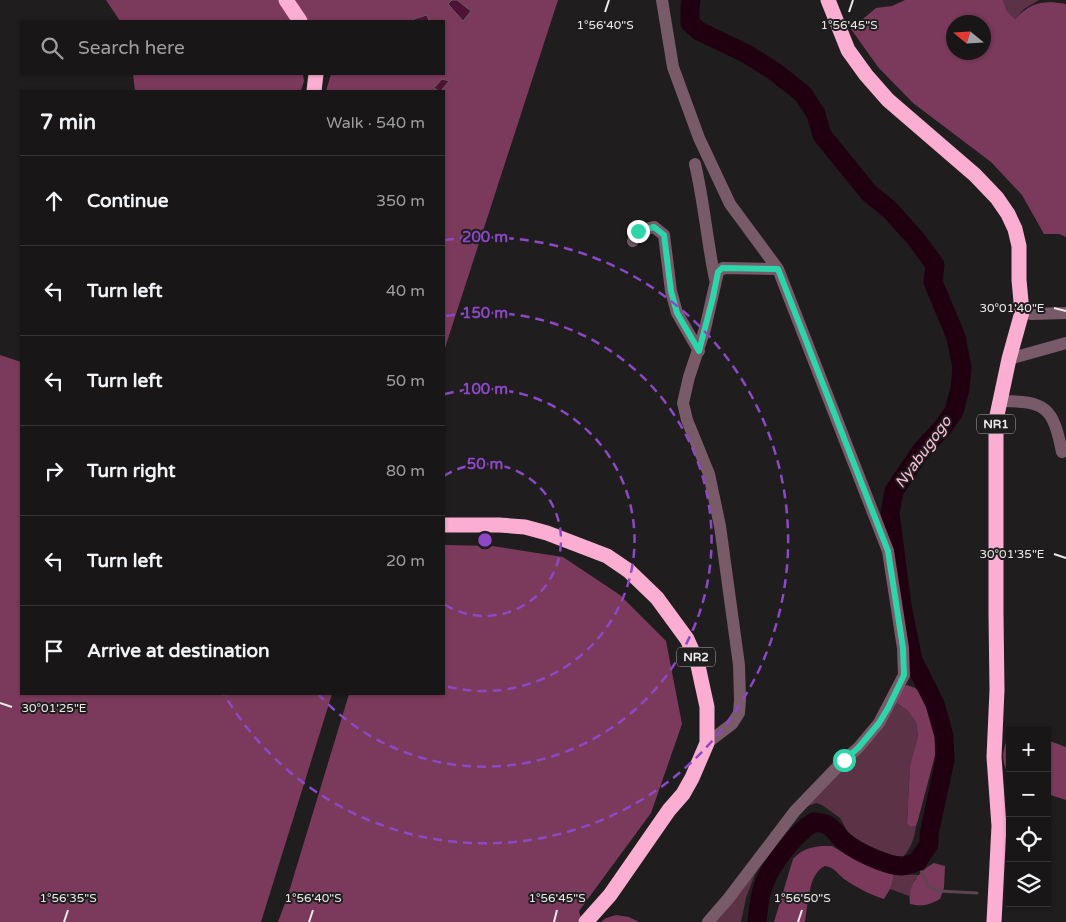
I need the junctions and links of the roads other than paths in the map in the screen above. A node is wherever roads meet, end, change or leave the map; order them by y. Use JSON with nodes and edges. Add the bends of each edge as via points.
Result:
{"nodes":[{"id":1,"x":286,"y":0,"type":"edge"},
{"id":2,"x":662,"y":0,"type":"edge"},
{"id":3,"x":828,"y":0,"type":"edge"},
{"id":4,"x":299,"y":20,"type":"edge"},
{"id":5,"x":316,"y":75,"type":"edge"},
{"id":6,"x":314,"y":90,"type":"edge"},
{"id":7,"x":695,"y":164,"type":"dead end"},
{"id":8,"x":633,"y":241,"type":"dead end"},
{"id":9,"x":778,"y":269,"type":"junction"},
{"id":10,"x":715,"y":279,"type":"junction"},
{"id":11,"x":1022,"y":312,"type":"junction"},
{"id":12,"x":1066,"y":313,"type":"edge"},
{"id":13,"x":1066,"y":343,"type":"edge"},
{"id":14,"x":699,"y":351,"type":"junction"},
{"id":15,"x":1009,"y":359,"type":"junction"},
{"id":16,"x":1000,"y":401,"type":"junction"},
{"id":17,"x":1062,"y":428,"type":"edge"},
{"id":18,"x":1062,"y":452,"type":"dead end"},
{"id":19,"x":445,"y":526,"type":"edge"},
{"id":20,"x":707,"y":744,"type":"junction"},
{"id":21,"x":586,"y":922,"type":"edge"},
{"id":22,"x":708,"y":922,"type":"edge"},
{"id":23,"x":994,"y":922,"type":"edge"}],
"edges":[{"from":1,"to":4,"type":"highway"},
{"from":2,"to":9,"type":"street","via":[[673,67],[699,138],[730,204]]},
{"from":3,"to":11,"type":"highway","number":"NR1","via":[[848,50],[866,75],[888,100],[975,175],[1008,214],[1019,246]]},
{"from":5,"to":6,"type":"highway"},
{"from":7,"to":10,"type":"street"},
{"from":8,"to":14,"type":"street","via":[[638,231],[654,227],[664,235],[677,313]]},
{"from":9,"to":10,"type":"street","via":[[722,268]]},
{"from":9,"to":22,"type":"street","via":[[888,551],[904,675],[879,723],[795,811]]},
{"from":10,"to":14,"type":"street"},
{"from":11,"to":12,"type":"street"},
{"from":11,"to":15,"type":"highway","number":"NR1"},
{"from":13,"to":15,"type":"street"},
{"from":14,"to":20,"type":"street","via":[[685,394],[684,411],[709,474],[720,526],[740,682],[739,713],[732,724]]},
{"from":15,"to":16,"type":"highway","number":"NR1"},
{"from":16,"to":17,"type":"street","via":[[1040,405]]},
{"from":16,"to":23,"type":"highway","number":"NR1","via":[[996,420],[997,690],[994,757],[999,826]]},
{"from":17,"to":18,"type":"street"},
{"from":19,"to":20,"type":"highway","name":"NR2","number":"NR2","via":[[525,527],[607,556],[629,571],[674,620],[697,660],[707,707]]},
{"from":20,"to":21,"type":"highway","name":"NR2","number":"NR2","via":[[683,794],[610,895]]}]}
